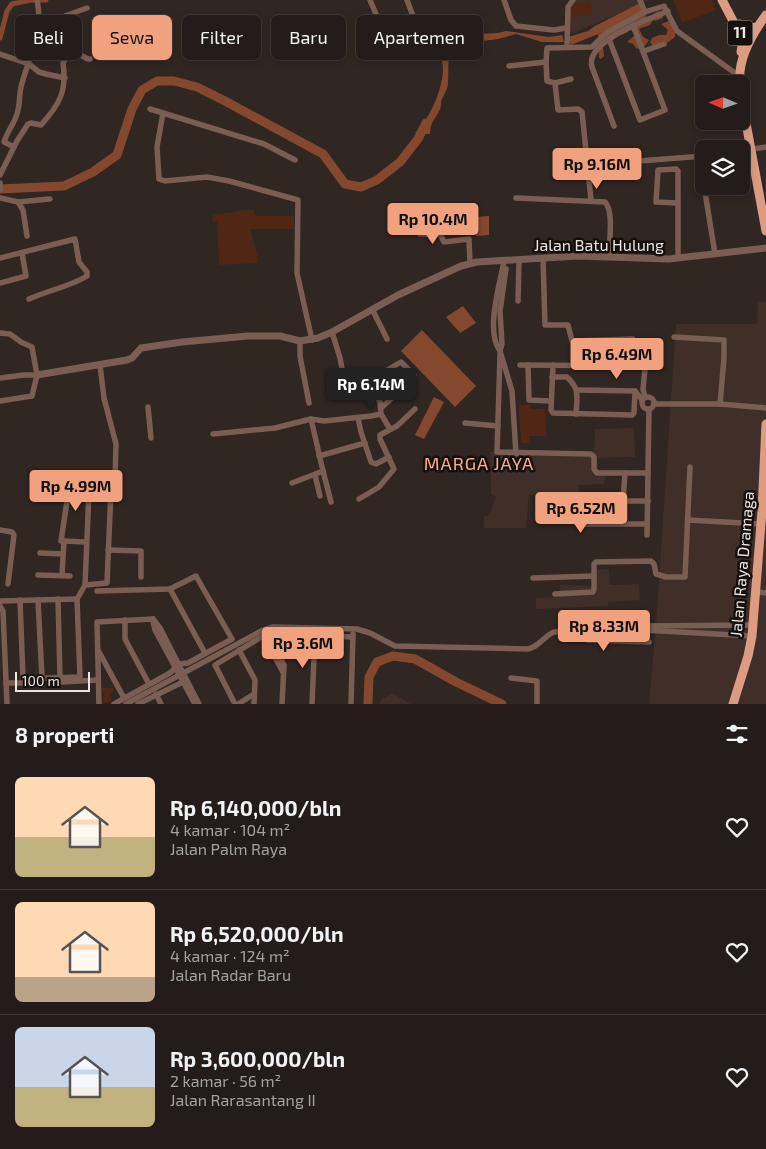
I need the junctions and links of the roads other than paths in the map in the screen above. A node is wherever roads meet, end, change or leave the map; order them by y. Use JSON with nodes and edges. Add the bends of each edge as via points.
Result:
{"nodes":[{"id":1,"x":370,"y":0,"type":"edge"},
{"id":2,"x":407,"y":0,"type":"edge"},
{"id":3,"x":504,"y":0,"type":"edge"},
{"id":4,"x":573,"y":0,"type":"edge"},
{"id":5,"x":722,"y":0,"type":"edge"},
{"id":6,"x":728,"y":0,"type":"edge"},
{"id":7,"x":643,"y":6,"type":"edge"},
{"id":8,"x":87,"y":8,"type":"dead end"},
{"id":9,"x":668,"y":12,"type":"junction"},
{"id":10,"x":766,"y":14,"type":"edge"},
{"id":11,"x":68,"y":15,"type":"edge"},
{"id":12,"x":376,"y":15,"type":"edge"},
{"id":13,"x":413,"y":15,"type":"edge"},
{"id":14,"x":740,"y":24,"type":"junction"},
{"id":15,"x":633,"y":25,"type":"junction"},
{"id":16,"x":757,"y":27,"type":"junction"},
{"id":17,"x":566,"y":31,"type":"junction"},
{"id":18,"x":608,"y":39,"type":"junction"},
{"id":19,"x":750,"y":41,"type":"junction"},
{"id":20,"x":664,"y":44,"type":"dead end"},
{"id":21,"x":567,"y":45,"type":"junction"},
{"id":22,"x":644,"y":51,"type":"junction"},
{"id":23,"x":0,"y":54,"type":"edge"},
{"id":24,"x":82,"y":56,"type":"edge"},
{"id":25,"x":90,"y":58,"type":"dead end"},
{"id":26,"x":30,"y":60,"type":"edge"},
{"id":27,"x":65,"y":60,"type":"edge"},
{"id":28,"x":546,"y":62,"type":"junction"},
{"id":29,"x":29,"y":64,"type":"junction"},
{"id":30,"x":510,"y":66,"type":"dead end"},
{"id":31,"x":738,"y":75,"type":"edge"},
{"id":32,"x":739,"y":75,"type":"edge"},
{"id":33,"x":739,"y":75,"type":"edge"},
{"id":34,"x":65,"y":78,"type":"junction"},
{"id":35,"x":571,"y":79,"type":"dead end"},
{"id":36,"x":555,"y":83,"type":"junction"},
{"id":37,"x":150,"y":109,"type":"dead end"},
{"id":38,"x":163,"y":113,"type":"junction"},
{"id":39,"x":614,"y":126,"type":"dead end"},
{"id":40,"x":747,"y":130,"type":"edge"},
{"id":41,"x":14,"y":147,"type":"junction"},
{"id":42,"x":766,"y":147,"type":"edge"},
{"id":43,"x":751,"y":150,"type":"junction"},
{"id":44,"x":695,"y":157,"type":"edge"},
{"id":45,"x":295,"y":160,"type":"dead end"},
{"id":46,"x":589,"y":172,"type":"junction"},
{"id":47,"x":0,"y":175,"type":"edge"},
{"id":48,"x":0,"y":184,"type":"edge"},
{"id":49,"x":0,"y":190,"type":"edge"},
{"id":50,"x":705,"y":195,"type":"edge"},
{"id":51,"x":0,"y":198,"type":"edge"},
{"id":52,"x":516,"y":198,"type":"dead end"},
{"id":53,"x":50,"y":199,"type":"dead end"},
{"id":54,"x":591,"y":200,"type":"junction"},
{"id":55,"x":18,"y":202,"type":"junction"},
{"id":56,"x":678,"y":203,"type":"junction"},
{"id":57,"x":766,"y":227,"type":"edge"},
{"id":58,"x":420,"y":234,"type":"dead end"},
{"id":59,"x":27,"y":236,"type":"dead end"},
{"id":60,"x":766,"y":248,"type":"edge"},
{"id":61,"x":22,"y":253,"type":"junction"},
{"id":62,"x":715,"y":254,"type":"junction"},
{"id":63,"x":609,"y":256,"type":"junction"},
{"id":64,"x":0,"y":258,"type":"edge"},
{"id":65,"x":543,"y":258,"type":"junction"},
{"id":66,"x":678,"y":258,"type":"junction"},
{"id":67,"x":519,"y":260,"type":"junction"},
{"id":68,"x":506,"y":261,"type":"junction"},
{"id":69,"x":470,"y":263,"type":"junction"},
{"id":70,"x":0,"y":283,"type":"edge"},
{"id":71,"x":30,"y":299,"type":"dead end"},
{"id":72,"x":518,"y":302,"type":"dead end"},
{"id":73,"x":372,"y":309,"type":"junction"},
{"id":74,"x":332,"y":332,"type":"junction"},
{"id":75,"x":0,"y":333,"type":"edge"},
{"id":76,"x":674,"y":337,"type":"dead end"},
{"id":77,"x":386,"y":339,"type":"dead end"},
{"id":78,"x":633,"y":339,"type":"dead end"},
{"id":79,"x":300,"y":340,"type":"junction"},
{"id":80,"x":312,"y":340,"type":"junction"},
{"id":81,"x":500,"y":353,"type":"junction"},
{"id":82,"x":520,"y":364,"type":"dead end"},
{"id":83,"x":100,"y":365,"type":"junction"},
{"id":84,"x":528,"y":365,"type":"junction"},
{"id":85,"x":553,"y":365,"type":"junction"},
{"id":86,"x":37,"y":375,"type":"junction"},
{"id":87,"x":552,"y":376,"type":"junction"},
{"id":88,"x":0,"y":378,"type":"edge"},
{"id":89,"x":366,"y":381,"type":"junction"},
{"id":90,"x":577,"y":390,"type":"junction"},
{"id":91,"x":635,"y":391,"type":"junction"},
{"id":92,"x":644,"y":399,"type":"junction"},
{"id":93,"x":0,"y":401,"type":"edge"},
{"id":94,"x":551,"y":401,"type":"junction"},
{"id":95,"x":309,"y":403,"type":"dead end"},
{"id":96,"x":720,"y":404,"type":"junction"},
{"id":97,"x":651,"y":406,"type":"junction"},
{"id":98,"x":148,"y":408,"type":"dead end"},
{"id":99,"x":766,"y":408,"type":"edge"},
{"id":100,"x":415,"y":409,"type":"dead end"},
{"id":101,"x":381,"y":411,"type":"junction"},
{"id":102,"x":576,"y":414,"type":"junction"},
{"id":103,"x":358,"y":418,"type":"junction"},
{"id":104,"x":312,"y":419,"type":"junction"},
{"id":105,"x":465,"y":422,"type":"dead end"},
{"id":106,"x":766,"y":424,"type":"edge"},
{"id":107,"x":498,"y":426,"type":"junction"},
{"id":108,"x":390,"y":429,"type":"junction"},
{"id":109,"x":212,"y":434,"type":"dead end"},
{"id":110,"x":151,"y":438,"type":"dead end"},
{"id":111,"x":365,"y":443,"type":"junction"},
{"id":112,"x":516,"y":454,"type":"junction"},
{"id":113,"x":319,"y":456,"type":"junction"},
{"id":114,"x":389,"y":457,"type":"junction"},
{"id":115,"x":765,"y":461,"type":"edge"},
{"id":116,"x":690,"y":467,"type":"dead end"},
{"id":117,"x":323,"y":472,"type":"junction"},
{"id":118,"x":625,"y":473,"type":"junction"},
{"id":119,"x":648,"y":473,"type":"junction"},
{"id":120,"x":315,"y":475,"type":"junction"},
{"id":121,"x":292,"y":483,"type":"dead end"},
{"id":122,"x":70,"y":488,"type":"dead end"},
{"id":123,"x":111,"y":490,"type":"junction"},
{"id":124,"x":320,"y":496,"type":"dead end"},
{"id":125,"x":360,"y":499,"type":"dead end"},
{"id":126,"x":623,"y":501,"type":"junction"},
{"id":127,"x":648,"y":501,"type":"junction"},
{"id":128,"x":331,"y":502,"type":"dead end"},
{"id":129,"x":688,"y":520,"type":"junction"},
{"id":130,"x":763,"y":520,"type":"edge"},
{"id":131,"x":647,"y":524,"type":"junction"},
{"id":132,"x":0,"y":530,"type":"edge"},
{"id":133,"x":647,"y":535,"type":"dead end"},
{"id":134,"x":64,"y":542,"type":"junction"},
{"id":135,"x":85,"y":542,"type":"junction"},
{"id":136,"x":763,"y":543,"type":"edge"},
{"id":137,"x":108,"y":550,"type":"junction"},
{"id":138,"x":40,"y":553,"type":"dead end"},
{"id":139,"x":64,"y":554,"type":"junction"},
{"id":140,"x":38,"y":575,"type":"dead end"},
{"id":141,"x":62,"y":576,"type":"junction"},
{"id":142,"x":70,"y":576,"type":"dead end"},
{"id":143,"x":594,"y":576,"type":"junction"},
{"id":144,"x":141,"y":577,"type":"dead end"},
{"id":145,"x":533,"y":578,"type":"dead end"},
{"id":146,"x":8,"y":584,"type":"dead end"},
{"id":147,"x":84,"y":585,"type":"junction"},
{"id":148,"x":170,"y":589,"type":"junction"},
{"id":149,"x":98,"y":591,"type":"dead end"},
{"id":150,"x":755,"y":592,"type":"junction"},
{"id":151,"x":766,"y":593,"type":"edge"},
{"id":152,"x":556,"y":594,"type":"dead end"},
{"id":153,"x":58,"y":599,"type":"junction"},
{"id":154,"x":77,"y":599,"type":"junction"},
{"id":155,"x":20,"y":600,"type":"junction"},
{"id":156,"x":38,"y":600,"type":"junction"},
{"id":157,"x":0,"y":601,"type":"edge"},
{"id":158,"x":0,"y":606,"type":"edge"},
{"id":159,"x":125,"y":620,"type":"junction"},
{"id":160,"x":730,"y":625,"type":"junction"},
{"id":161,"x":753,"y":625,"type":"junction"},
{"id":162,"x":642,"y":628,"type":"junction"},
{"id":163,"x":353,"y":629,"type":"junction"},
{"id":164,"x":585,"y":631,"type":"junction"},
{"id":165,"x":314,"y":634,"type":"junction"},
{"id":166,"x":266,"y":635,"type":"junction"},
{"id":167,"x":730,"y":636,"type":"junction"},
{"id":168,"x":752,"y":636,"type":"junction"},
{"id":169,"x":353,"y":637,"type":"junction"},
{"id":170,"x":649,"y":642,"type":"dead end"},
{"id":171,"x":97,"y":648,"type":"junction"},
{"id":172,"x":239,"y":650,"type":"junction"},
{"id":173,"x":205,"y":653,"type":"junction"},
{"id":174,"x":176,"y":666,"type":"junction"},
{"id":175,"x":181,"y":674,"type":"junction"},
{"id":176,"x":42,"y":678,"type":"junction"},
{"id":177,"x":60,"y":678,"type":"junction"},
{"id":178,"x":511,"y":678,"type":"dead end"},
{"id":179,"x":98,"y":680,"type":"junction"},
{"id":180,"x":185,"y":681,"type":"junction"},
{"id":181,"x":6,"y":683,"type":"junction"},
{"id":182,"x":150,"y":684,"type":"junction"},
{"id":183,"x":156,"y":694,"type":"junction"},
{"id":184,"x":254,"y":694,"type":"junction"},
{"id":185,"x":125,"y":701,"type":"edge"},
{"id":186,"x":7,"y":704,"type":"edge"},
{"id":187,"x":99,"y":704,"type":"edge"},
{"id":188,"x":114,"y":704,"type":"edge"},
{"id":189,"x":138,"y":704,"type":"edge"},
{"id":190,"x":161,"y":704,"type":"edge"},
{"id":191,"x":194,"y":704,"type":"edge"},
{"id":192,"x":200,"y":704,"type":"edge"},
{"id":193,"x":236,"y":704,"type":"edge"},
{"id":194,"x":254,"y":704,"type":"edge"},
{"id":195,"x":282,"y":704,"type":"edge"},
{"id":196,"x":312,"y":704,"type":"edge"},
{"id":197,"x":351,"y":704,"type":"edge"},
{"id":198,"x":537,"y":704,"type":"edge"},
{"id":199,"x":733,"y":704,"type":"edge"}],
"edges":[{"from":1,"to":12,"type":"street"},
{"from":2,"to":13,"type":"street"},
{"from":3,"to":17,"type":"street","via":[[516,26]]},
{"from":4,"to":17,"type":"street","via":[[568,7]]},
{"from":5,"to":32,"type":"highway","number":"11","via":[[743,40]]},
{"from":6,"to":14,"type":"highway","number":"11"},
{"from":7,"to":9,"type":"street","via":[[664,6]]},
{"from":7,"to":21,"type":"street","via":[[592,47]]},
{"from":8,"to":11,"type":"street"},
{"from":9,"to":15,"type":"street"},
{"from":9,"to":31,"type":"street","via":[[677,31]]},
{"from":10,"to":16,"type":"highway","number":"11"},
{"from":14,"to":16,"type":"highway","via":[[748,29]]},
{"from":14,"to":19,"type":"highway","number":"11"},
{"from":15,"to":18,"type":"street"},
{"from":15,"to":22,"type":"street"},
{"from":16,"to":19,"type":"highway","number":"11"},
{"from":17,"to":21,"type":"street"},
{"from":18,"to":22,"type":"street","via":[[640,120],[665,110]]},
{"from":18,"to":39,"type":"street","via":[[590,61]]},
{"from":19,"to":33,"type":"highway","number":"11"},
{"from":20,"to":22,"type":"street"},
{"from":21,"to":28,"type":"street","via":[[548,48]]},
{"from":23,"to":29,"type":"street"},
{"from":24,"to":25,"type":"street"},
{"from":26,"to":29,"type":"street"},
{"from":27,"to":34,"type":"street","via":[[62,64]]},
{"from":28,"to":30,"type":"street"},
{"from":28,"to":36,"type":"street","via":[[547,82]]},
{"from":29,"to":34,"type":"street","via":[[39,72]]},
{"from":29,"to":41,"type":"street","via":[[20,90],[17,115],[4,140]]},
{"from":34,"to":41,"type":"street","via":[[58,104],[40,126],[28,124]]},
{"from":35,"to":36,"type":"street"},
{"from":36,"to":46,"type":"street","via":[[558,110],[582,112]]},
{"from":37,"to":38,"type":"street"},
{"from":38,"to":45,"type":"street","via":[[264,144]]},
{"from":38,"to":80,"type":"street","via":[[157,147],[159,180],[207,177],[298,200],[297,273]]},
{"from":40,"to":43,"type":"highway"},
{"from":41,"to":47,"type":"street"},
{"from":42,"to":43,"type":"street"},
{"from":43,"to":57,"type":"highway"},
{"from":44,"to":46,"type":"street","via":[[639,161],[628,170]]},
{"from":46,"to":54,"type":"street"},
{"from":48,"to":49,"type":"street"},
{"from":50,"to":62,"type":"street"},
{"from":51,"to":55,"type":"street"},
{"from":52,"to":54,"type":"street"},
{"from":53,"to":55,"type":"street"},
{"from":54,"to":63,"type":"street","via":[[603,201],[609,206]]},
{"from":55,"to":59,"type":"street","via":[[23,210]]},
{"from":56,"to":56,"type":"street","via":[[677,170],[658,170],[656,202]]},
{"from":56,"to":66,"type":"street"},
{"from":58,"to":69,"type":"street","via":[[440,234],[444,242],[469,239]]},
{"from":60,"to":62,"type":"street","name":"Jalan Batu Hulung"},
{"from":61,"to":64,"type":"street"},
{"from":61,"to":70,"type":"street","via":[[26,275]]},
{"from":61,"to":71,"type":"street","via":[[75,239],[79,262],[87,272],[87,276],[75,284]]},
{"from":62,"to":66,"type":"street","name":"Jalan Batu Hulung"},
{"from":63,"to":65,"type":"street","name":"Jalan Batu Hulung"},
{"from":63,"to":66,"type":"street","name":"Jalan Batu Hulung"},
{"from":65,"to":67,"type":"street","name":"Jalan Batu Hulung"},
{"from":65,"to":78,"type":"street","via":[[545,325],[568,325],[572,341]]},
{"from":67,"to":68,"type":"street","name":"Jalan Batu Hulung"},
{"from":67,"to":72,"type":"street"},
{"from":68,"to":69,"type":"street","name":"Jalan Batu Hulung"},
{"from":68,"to":81,"type":"street","via":[[500,311]]},
{"from":69,"to":73,"type":"street","name":"Jalan Batu Hulung"},
{"from":73,"to":74,"type":"street","name":"Jalan Batu Hulung"},
{"from":73,"to":77,"type":"street"},
{"from":74,"to":80,"type":"street","name":"Jalan Batu Hulung"},
{"from":74,"to":89,"type":"street","via":[[345,384]]},
{"from":75,"to":86,"type":"street","via":[[10,334],[32,347]]},
{"from":76,"to":96,"type":"street","via":[[724,340]]},
{"from":79,"to":80,"type":"street","name":"Jalan Batu Hulung"},
{"from":79,"to":83,"type":"street","name":"Jalan Batu Hulung","via":[[248,336],[182,342],[141,348],[132,358]]},
{"from":79,"to":95,"type":"street"},
{"from":81,"to":107,"type":"street"},
{"from":81,"to":112,"type":"street","via":[[512,391]]},
{"from":82,"to":84,"type":"street"},
{"from":83,"to":86,"type":"street","name":"Jalan Batu Hulung"},
{"from":83,"to":123,"type":"street","via":[[104,398],[116,444],[115,478]]},
{"from":84,"to":85,"type":"street"},
{"from":84,"to":94,"type":"street","via":[[529,400]]},
{"from":85,"to":87,"type":"street"},
{"from":85,"to":92,"type":"street","via":[[642,366],[645,369]]},
{"from":86,"to":88,"type":"street"},
{"from":86,"to":93,"type":"street","via":[[32,396]]},
{"from":87,"to":90,"type":"street","via":[[566,377]]},
{"from":87,"to":94,"type":"street"},
{"from":89,"to":101,"type":"street","via":[[380,402]]},
{"from":89,"to":101,"type":"street","via":[[401,362],[414,375]]},
{"from":90,"to":91,"type":"street"},
{"from":90,"to":102,"type":"street"},
{"from":91,"to":92,"type":"street"},
{"from":91,"to":102,"type":"street","via":[[634,415]]},
{"from":92,"to":97,"type":"street","via":[[651,398]]},
{"from":92,"to":97,"type":"street","via":[[643,407]]},
{"from":94,"to":102,"type":"street","via":[[553,413]]},
{"from":96,"to":97,"type":"street"},
{"from":96,"to":99,"type":"street"},
{"from":97,"to":119,"type":"street"},
{"from":98,"to":110,"type":"street"},
{"from":100,"to":108,"type":"street"},
{"from":101,"to":103,"type":"street"},
{"from":101,"to":108,"type":"street"},
{"from":103,"to":104,"type":"street"},
{"from":103,"to":111,"type":"street"},
{"from":104,"to":109,"type":"street","via":[[275,428]]},
{"from":104,"to":113,"type":"street"},
{"from":105,"to":107,"type":"street"},
{"from":106,"to":115,"type":"highway","name":"Jalan Raya Dramaga"},
{"from":107,"to":112,"type":"street","via":[[497,452]]},
{"from":108,"to":114,"type":"street","via":[[379,437]]},
{"from":111,"to":113,"type":"street"},
{"from":111,"to":114,"type":"street","via":[[373,464]]},
{"from":112,"to":118,"type":"street","via":[[594,455],[595,472]]},
{"from":113,"to":117,"type":"street"},
{"from":114,"to":125,"type":"street","via":[[393,471],[379,488]]},
{"from":115,"to":130,"type":"highway","name":"Jalan Raya Dramaga"},
{"from":116,"to":129,"type":"street"},
{"from":117,"to":120,"type":"street"},
{"from":117,"to":128,"type":"street"},
{"from":118,"to":119,"type":"street"},
{"from":118,"to":126,"type":"street"},
{"from":119,"to":127,"type":"street"},
{"from":120,"to":121,"type":"street"},
{"from":120,"to":124,"type":"street","via":[[315,486]]},
{"from":122,"to":134,"type":"street","via":[[61,541]]},
{"from":123,"to":135,"type":"street","via":[[89,492]]},
{"from":123,"to":137,"type":"street"},
{"from":126,"to":127,"type":"street"},
{"from":126,"to":131,"type":"street","via":[[590,501],[574,521],[578,524]]},
{"from":127,"to":131,"type":"street"},
{"from":129,"to":130,"type":"street"},
{"from":129,"to":143,"type":"street","via":[[685,577],[656,574],[654,564],[644,561],[596,562]]},
{"from":130,"to":136,"type":"highway","name":"Jalan Raya Dramaga"},
{"from":131,"to":133,"type":"street"},
{"from":132,"to":146,"type":"street","via":[[14,535]]},
{"from":134,"to":135,"type":"street"},
{"from":134,"to":139,"type":"street"},
{"from":135,"to":147,"type":"street"},
{"from":136,"to":150,"type":"highway","name":"Jalan Raya Dramaga"},
{"from":137,"to":144,"type":"street","via":[[141,551]]},
{"from":137,"to":147,"type":"street","via":[[107,582]]},
{"from":138,"to":139,"type":"street"},
{"from":139,"to":141,"type":"street"},
{"from":140,"to":141,"type":"street"},
{"from":141,"to":142,"type":"street"},
{"from":143,"to":145,"type":"street"},
{"from":143,"to":152,"type":"street","via":[[591,593]]},
{"from":147,"to":154,"type":"street"},
{"from":148,"to":149,"type":"street"},
{"from":148,"to":173,"type":"street"},
{"from":148,"to":173,"type":"street","via":[[196,576],[232,639]]},
{"from":150,"to":151,"type":"street"},
{"from":150,"to":161,"type":"highway","name":"Jalan Raya Dramaga"},
{"from":153,"to":154,"type":"street"},
{"from":153,"to":156,"type":"street"},
{"from":153,"to":177,"type":"street"},
{"from":154,"to":177,"type":"street","via":[[80,677]]},
{"from":155,"to":156,"type":"street"},
{"from":155,"to":157,"type":"street"},
{"from":155,"to":176,"type":"street","via":[[23,679]]},
{"from":156,"to":176,"type":"street"},
{"from":158,"to":181,"type":"street","via":[[3,611]]},
{"from":159,"to":171,"type":"street","via":[[98,620]]},
{"from":159,"to":174,"type":"street","via":[[152,619]]},
{"from":159,"to":182,"type":"street","via":[[125,639]]},
{"from":160,"to":161,"type":"street"},
{"from":160,"to":162,"type":"street"},
{"from":160,"to":167,"type":"street"},
{"from":161,"to":168,"type":"highway","name":"Jalan Raya Dramaga"},
{"from":162,"to":164,"type":"street","via":[[634,625],[628,631]]},
{"from":162,"to":167,"type":"street"},
{"from":163,"to":164,"type":"street","via":[[370,633],[395,646],[470,649],[531,649],[554,632]]},
{"from":163,"to":169,"type":"street"},
{"from":163,"to":175,"type":"street","via":[[263,630]]},
{"from":164,"to":170,"type":"street","via":[[587,640]]},
{"from":165,"to":166,"type":"street"},
{"from":165,"to":169,"type":"street"},
{"from":165,"to":196,"type":"street"},
{"from":166,"to":172,"type":"street"},
{"from":166,"to":195,"type":"street","via":[[284,665]]},
{"from":167,"to":168,"type":"street"},
{"from":168,"to":199,"type":"highway","name":"Jalan Raya Dramaga"},
{"from":169,"to":197,"type":"street"},
{"from":171,"to":179,"type":"street"},
{"from":171,"to":185,"type":"street"},
{"from":172,"to":184,"type":"street","via":[[255,680]]},
{"from":172,"to":193,"type":"street","via":[[215,667]]},
{"from":173,"to":174,"type":"street"},
{"from":174,"to":175,"type":"street"},
{"from":174,"to":182,"type":"street"},
{"from":175,"to":180,"type":"street"},
{"from":175,"to":185,"type":"street"},
{"from":176,"to":177,"type":"street"},
{"from":178,"to":198,"type":"street","via":[[537,681]]},
{"from":179,"to":181,"type":"street"},
{"from":179,"to":187,"type":"street"},
{"from":180,"to":183,"type":"street"},
{"from":180,"to":191,"type":"street"},
{"from":180,"to":192,"type":"street"},
{"from":181,"to":186,"type":"street"},
{"from":182,"to":185,"type":"street"},
{"from":183,"to":189,"type":"street"},
{"from":183,"to":190,"type":"street"},
{"from":184,"to":193,"type":"street"},
{"from":184,"to":194,"type":"street"},
{"from":185,"to":188,"type":"street"}]}
